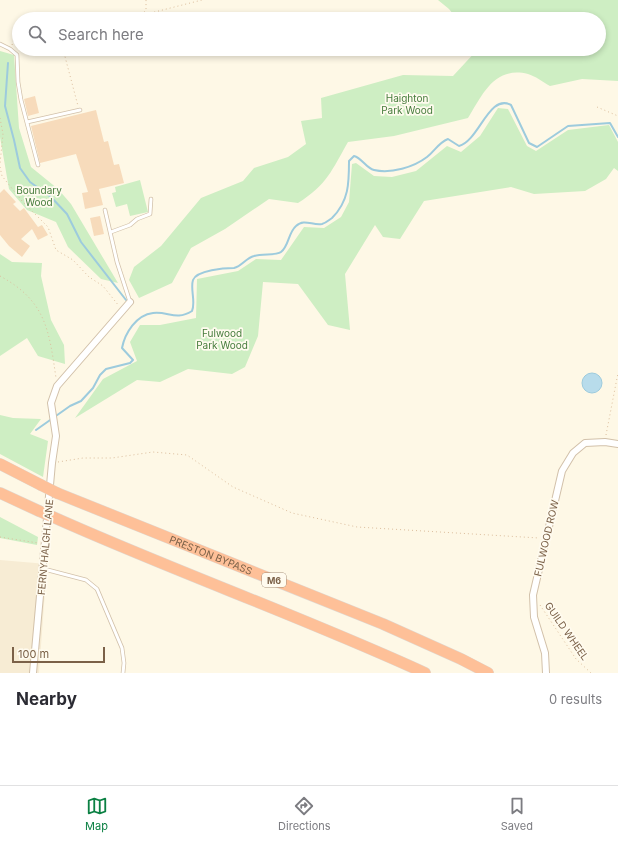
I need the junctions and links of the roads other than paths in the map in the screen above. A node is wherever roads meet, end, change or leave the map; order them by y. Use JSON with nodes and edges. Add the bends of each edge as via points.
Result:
{"nodes":[{"id":1,"x":0,"y":44,"type":"edge"},
{"id":2,"x":12,"y":50,"type":"edge"},
{"id":3,"x":17,"y":56,"type":"edge"},
{"id":4,"x":80,"y":110,"type":"road end"},
{"id":5,"x":27,"y":122,"type":"junction"},
{"id":6,"x":38,"y":165,"type":"dead end"},
{"id":7,"x":151,"y":199,"type":"dead end"},
{"id":8,"x":105,"y":210,"type":"dead end"},
{"id":9,"x":111,"y":232,"type":"junction"},
{"id":10,"x":130,"y":302,"type":"joint"},
{"id":11,"x":618,"y":444,"type":"edge"},
{"id":12,"x":0,"y":464,"type":"edge"},
{"id":13,"x":0,"y":492,"type":"edge"},
{"id":14,"x":44,"y":569,"type":"junction"},
{"id":15,"x":33,"y":673,"type":"edge"},
{"id":16,"x":123,"y":673,"type":"edge"},
{"id":17,"x":425,"y":673,"type":"edge"},
{"id":18,"x":488,"y":673,"type":"edge"},
{"id":19,"x":546,"y":673,"type":"edge"}],
"edges":[{"from":1,"to":2,"type":"lane"},
{"from":3,"to":5,"type":"lane","via":[[18,82]]},
{"from":4,"to":5,"type":"lane"},
{"from":5,"to":6,"type":"lane"},
{"from":7,"to":9,"type":"lane","via":[[150,214]]},
{"from":8,"to":9,"type":"lane"},
{"from":9,"to":10,"type":"lane","via":[[117,262]]},
{"from":10,"to":14,"type":"street","name":"FERNYHALGH LANE","via":[[57,386],[51,403],[56,436]]},
{"from":11,"to":19,"type":"street","name":"FULWOOD ROW","via":[[585,444],[568,458],[562,471],[533,595],[534,617],[545,653]]},
{"from":12,"to":18,"type":"highway","name":"PRESTON BYPASS","number":"M6","bridge":true,"via":[[57,493],[383,624]]},
{"from":13,"to":17,"type":"highway","bridge":true,"via":[[140,556],[372,649]]},
{"from":14,"to":15,"type":"street","name":"FERNYHALGH LANE"},
{"from":14,"to":16,"type":"lane","via":[[86,580],[97,589],[122,648]]}]}
